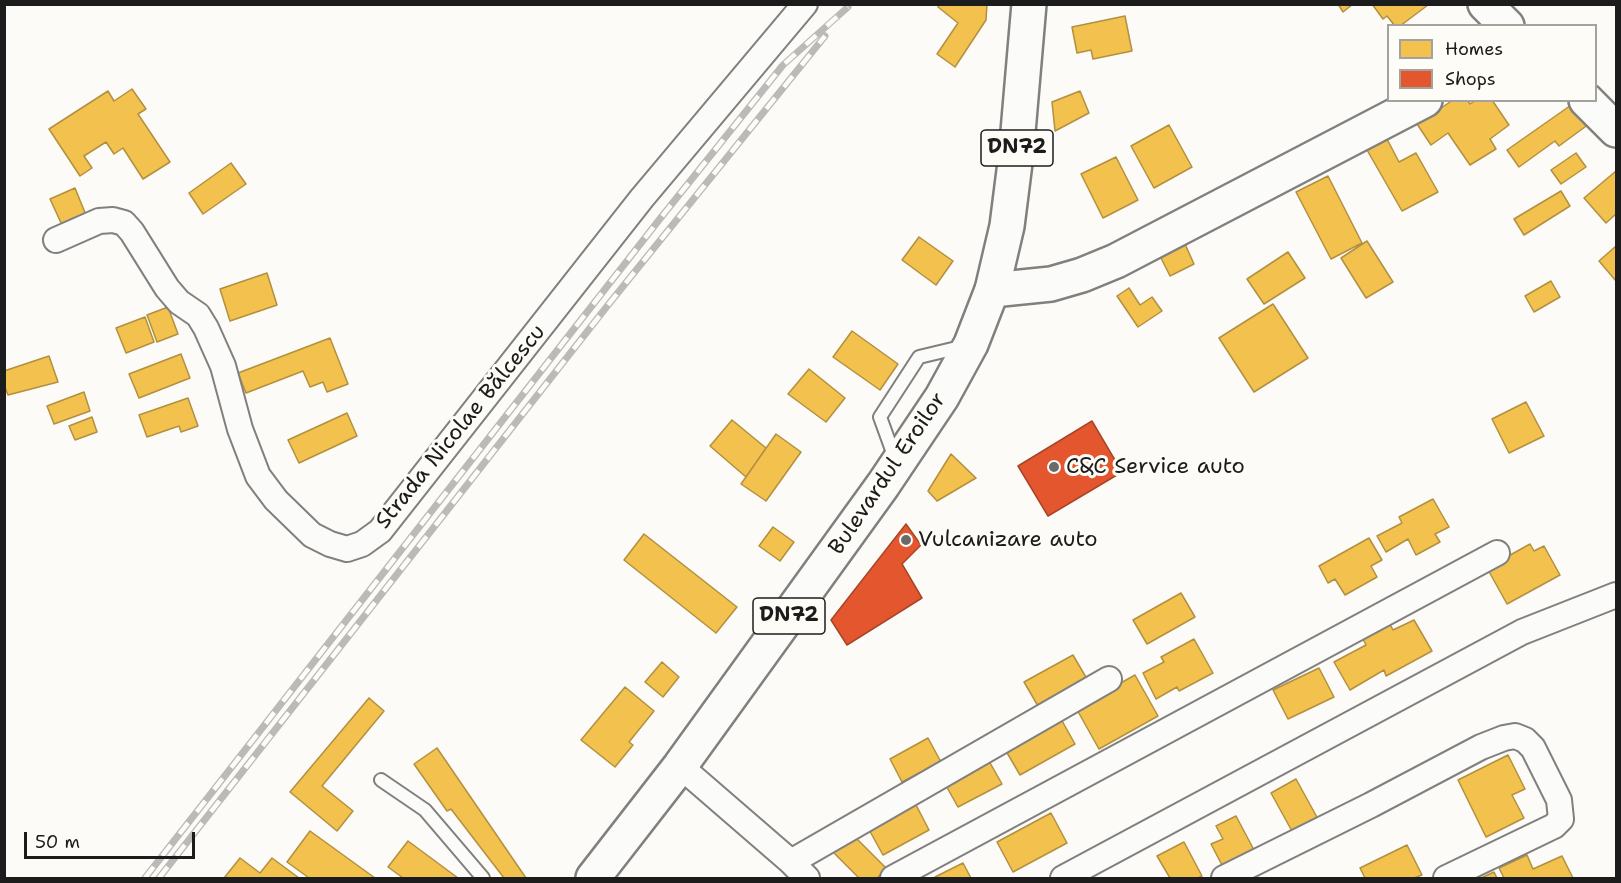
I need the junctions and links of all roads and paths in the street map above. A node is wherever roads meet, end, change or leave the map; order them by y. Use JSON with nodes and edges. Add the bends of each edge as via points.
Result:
{"nodes":[{"id":1,"x":805,"y":4,"type":"edge"},
{"id":2,"x":1029,"y":4,"type":"edge"},
{"id":3,"x":1485,"y":4,"type":"edge"},
{"id":4,"x":1510,"y":4,"type":"edge"},
{"id":5,"x":1505,"y":24,"type":"edge"},
{"id":6,"x":1530,"y":24,"type":"edge"},
{"id":7,"x":1597,"y":87,"type":"edge"},
{"id":8,"x":1421,"y":102,"type":"edge"},
{"id":9,"x":1588,"y":102,"type":"edge"},
{"id":10,"x":1617,"y":106,"type":"edge"},
{"id":11,"x":1617,"y":130,"type":"edge"},
{"id":12,"x":56,"y":240,"type":"dead end"},
{"id":13,"x":992,"y":290,"type":"junction"},
{"id":14,"x":1497,"y":553,"type":"dead end"},
{"id":15,"x":1617,"y":595,"type":"edge"},
{"id":16,"x":1109,"y":679,"type":"dead end"},
{"id":17,"x":680,"y":766,"type":"junction"},
{"id":18,"x":381,"y":780,"type":"dead end"},
{"id":19,"x":799,"y":870,"type":"edge"},
{"id":20,"x":483,"y":879,"type":"edge"},
{"id":21,"x":593,"y":879,"type":"edge"},
{"id":22,"x":893,"y":879,"type":"edge"},
{"id":23,"x":1063,"y":879,"type":"edge"},
{"id":24,"x":1224,"y":879,"type":"edge"},
{"id":25,"x":1446,"y":879,"type":"edge"}],
"edges":[{"from":1,"to":12,"type":"street","name":"Strada Nicolae Bălcescu","via":[[642,198],[380,531],[347,549],[312,535],[258,476],[223,366],[206,328],[198,315],[167,288],[124,223],[99,221]]},
{"from":2,"to":13,"type":"main road","name":"Bulevardul Eroilor","number":"DN72","via":[[1007,226]]},
{"from":3,"to":5,"type":"main road"},
{"from":4,"to":6,"type":"main road"},
{"from":7,"to":10,"type":"main road"},
{"from":8,"to":13,"type":"main road","via":[[1116,261],[1052,284]]},
{"from":9,"to":11,"type":"main road"},
{"from":13,"to":17,"type":"main road","name":"Bulevardul Eroilor","number":"DN72","via":[[971,344],[942,397]]},
{"from":14,"to":22,"type":"street"},
{"from":15,"to":23,"type":"street","via":[[1522,632]]},
{"from":16,"to":19,"type":"street"},
{"from":17,"to":19,"type":"street"},
{"from":17,"to":21,"type":"main road","name":"Bulevardul Eroilor","number":"DN72"},
{"from":18,"to":20,"type":"lane","via":[[425,810]]},
{"from":24,"to":25,"type":"street","via":[[1481,747],[1515,736],[1525,740],[1533,748],[1559,800],[1561,819]]}]}
